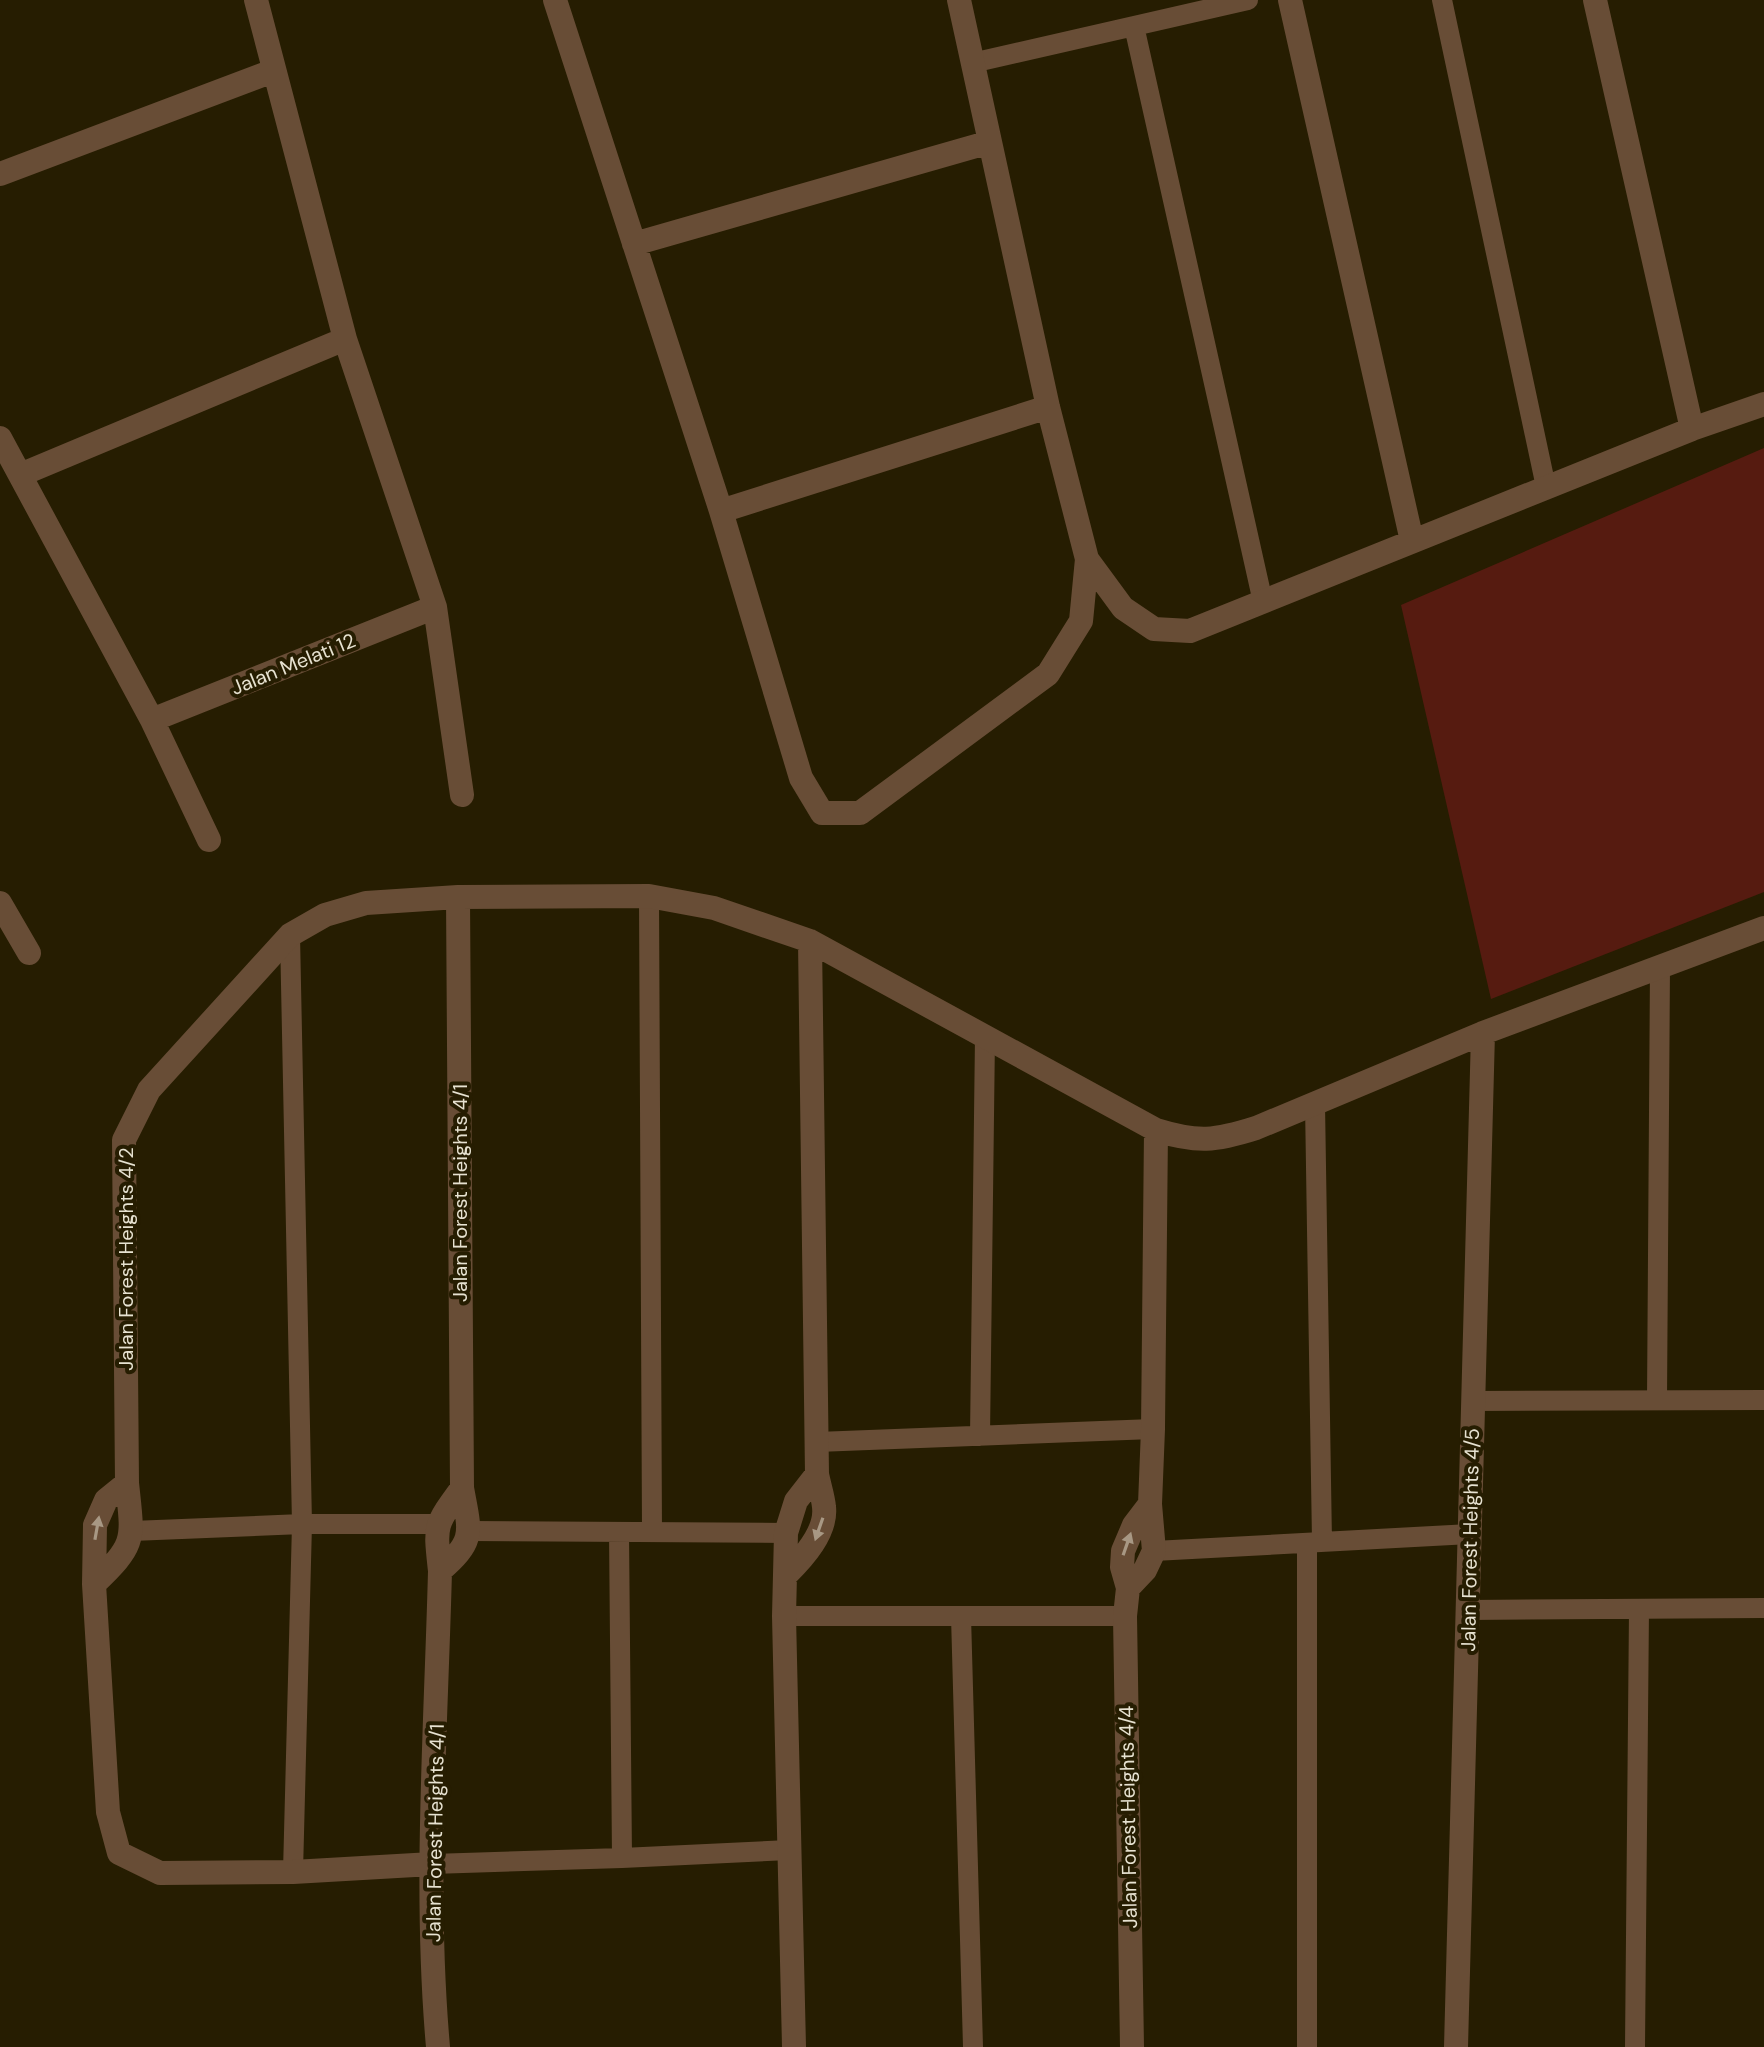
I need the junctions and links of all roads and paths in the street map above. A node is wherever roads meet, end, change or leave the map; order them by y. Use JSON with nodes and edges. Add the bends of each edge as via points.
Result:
{"nodes":[{"id":1,"x":555,"y":0,"type":"edge"},
{"id":2,"x":959,"y":0,"type":"edge"},
{"id":3,"x":1248,"y":0,"type":"edge"},
{"id":4,"x":1290,"y":0,"type":"edge"},
{"id":5,"x":1442,"y":0,"type":"edge"},
{"id":6,"x":1595,"y":0,"type":"edge"},
{"id":7,"x":263,"y":2,"type":"edge"},
{"id":8,"x":1134,"y":26,"type":"junction"},
{"id":9,"x":972,"y":63,"type":"junction"},
{"id":10,"x":273,"y":71,"type":"junction"},
{"id":11,"x":990,"y":142,"type":"junction"},
{"id":12,"x":0,"y":174,"type":"edge"},
{"id":13,"x":634,"y":244,"type":"junction"},
{"id":14,"x":345,"y":339,"type":"junction"},
{"id":15,"x":1764,"y":404,"type":"edge"},
{"id":16,"x":1048,"y":407,"type":"junction"},
{"id":17,"x":1692,"y":429,"type":"junction"},
{"id":18,"x":0,"y":438,"type":"edge"},
{"id":19,"x":20,"y":475,"type":"junction"},
{"id":20,"x":1546,"y":487,"type":"junction"},
{"id":21,"x":721,"y":511,"type":"junction"},
{"id":22,"x":1412,"y":541,"type":"junction"},
{"id":23,"x":1087,"y":559,"type":"junction"},
{"id":24,"x":1263,"y":602,"type":"junction"},
{"id":25,"x":435,"y":607,"type":"junction"},
{"id":26,"x":152,"y":720,"type":"junction"},
{"id":27,"x":462,"y":795,"type":"dead end"},
{"id":28,"x":209,"y":840,"type":"dead end"},
{"id":29,"x":649,"y":896,"type":"junction"},
{"id":30,"x":458,"y":897,"type":"junction"},
{"id":31,"x":0,"y":903,"type":"edge"},
{"id":32,"x":1764,"y":928,"type":"edge"},
{"id":33,"x":290,"y":935,"type":"junction"},
{"id":34,"x":810,"y":941,"type":"junction"},
{"id":35,"x":29,"y":953,"type":"dead end"},
{"id":36,"x":1660,"y":967,"type":"junction"},
{"id":37,"x":1483,"y":1033,"type":"junction"},
{"id":38,"x":985,"y":1036,"type":"junction"},
{"id":39,"x":1315,"y":1104,"type":"junction"},
{"id":40,"x":1156,"y":1130,"type":"junction"},
{"id":41,"x":1657,"y":1400,"type":"junction"},
{"id":42,"x":1764,"y":1400,"type":"edge"},
{"id":43,"x":1473,"y":1401,"type":"junction"},
{"id":44,"x":1153,"y":1429,"type":"junction"},
{"id":45,"x":980,"y":1436,"type":"junction"},
{"id":46,"x":817,"y":1442,"type":"junction"},
{"id":47,"x":817,"y":1474,"type":"junction"},
{"id":48,"x":127,"y":1483,"type":"junction"},
{"id":49,"x":462,"y":1488,"type":"junction"},
{"id":50,"x":1150,"y":1504,"type":"junction"},
{"id":51,"x":302,"y":1524,"type":"junction"},
{"id":52,"x":438,"y":1524,"type":"junction"},
{"id":53,"x":132,"y":1531,"type":"junction"},
{"id":54,"x":469,"y":1531,"type":"junction"},
{"id":55,"x":619,"y":1532,"type":"junction"},
{"id":56,"x":652,"y":1532,"type":"junction"},
{"id":57,"x":786,"y":1533,"type":"junction"},
{"id":58,"x":1470,"y":1534,"type":"junction"},
{"id":59,"x":1314,"y":1542,"type":"junction"},
{"id":60,"x":1154,"y":1551,"type":"junction"},
{"id":61,"x":440,"y":1571,"type":"junction"},
{"id":62,"x":787,"y":1574,"type":"junction"},
{"id":63,"x":94,"y":1584,"type":"junction"},
{"id":64,"x":1128,"y":1588,"type":"junction"},
{"id":65,"x":1764,"y":1608,"type":"edge"},
{"id":66,"x":1639,"y":1609,"type":"junction"},
{"id":67,"x":1468,"y":1610,"type":"junction"},
{"id":68,"x":784,"y":1616,"type":"junction"},
{"id":69,"x":961,"y":1616,"type":"junction"},
{"id":70,"x":1125,"y":1616,"type":"junction"},
{"id":71,"x":789,"y":1850,"type":"junction"},
{"id":72,"x":622,"y":1858,"type":"junction"},
{"id":73,"x":432,"y":1864,"type":"junction"},
{"id":74,"x":293,"y":1872,"type":"junction"},
{"id":75,"x":438,"y":2047,"type":"edge"},
{"id":76,"x":794,"y":2047,"type":"edge"},
{"id":77,"x":973,"y":2047,"type":"edge"},
{"id":78,"x":1132,"y":2047,"type":"edge"},
{"id":79,"x":1307,"y":2047,"type":"edge"},
{"id":80,"x":1456,"y":2047,"type":"edge"},
{"id":81,"x":1635,"y":2047,"type":"edge"}],
"edges":[{"from":1,"to":13,"type":"street"},
{"from":2,"to":9,"type":"street"},
{"from":3,"to":8,"type":"lane"},
{"from":4,"to":22,"type":"street"},
{"from":5,"to":20,"type":"lane"},
{"from":6,"to":17,"type":"street"},
{"from":7,"to":10,"type":"street"},
{"from":8,"to":9,"type":"lane"},
{"from":8,"to":24,"type":"lane"},
{"from":9,"to":11,"type":"street"},
{"from":10,"to":12,"type":"street"},
{"from":10,"to":14,"type":"street"},
{"from":11,"to":13,"type":"street"},
{"from":11,"to":16,"type":"street"},
{"from":13,"to":21,"type":"street"},
{"from":14,"to":19,"type":"street"},
{"from":14,"to":25,"type":"street"},
{"from":15,"to":17,"type":"street"},
{"from":16,"to":21,"type":"street"},
{"from":16,"to":23,"type":"street"},
{"from":17,"to":20,"type":"street"},
{"from":18,"to":19,"type":"street"},
{"from":19,"to":26,"type":"street"},
{"from":20,"to":22,"type":"street"},
{"from":21,"to":23,"type":"street","via":[[801,778],[822,813],[860,813],[1048,674],[1081,621]]},
{"from":22,"to":24,"type":"street"},
{"from":23,"to":24,"type":"street","via":[[1123,608],[1154,629],[1190,631]]},
{"from":25,"to":26,"type":"street","name":"Jalan Melati 12"},
{"from":25,"to":27,"type":"street"},
{"from":26,"to":28,"type":"street"},
{"from":29,"to":30,"type":"street","name":"Jalan Forest Heights 4/2"},
{"from":29,"to":34,"type":"street","name":"Jalan Forest Heights 4/2","via":[[714,908]]},
{"from":29,"to":56,"type":"lane"},
{"from":30,"to":33,"type":"street","name":"Jalan Forest Heights 4/2","via":[[366,903],[325,915]]},
{"from":30,"to":49,"type":"street","name":"Jalan Forest Heights 4/1"},
{"from":31,"to":35,"type":"street"},
{"from":32,"to":36,"type":"street","name":"Jalan Forest Heights 4/2"},
{"from":33,"to":48,"type":"street","name":"Jalan Forest Heights 4/2","via":[[149,1090],[124,1140]]},
{"from":33,"to":51,"type":"lane"},
{"from":34,"to":38,"type":"street","name":"Jalan Forest Heights 4/2"},
{"from":34,"to":46,"type":"street"},
{"from":36,"to":37,"type":"street","name":"Jalan Forest Heights 4/2"},
{"from":36,"to":41,"type":"lane"},
{"from":37,"to":39,"type":"street","name":"Jalan Forest Heights 4/2"},
{"from":37,"to":43,"type":"street","name":"Jalan Forest Heights 4/5"},
{"from":38,"to":40,"type":"street","name":"Jalan Forest Heights 4/2"},
{"from":38,"to":45,"type":"lane"},
{"from":39,"to":40,"type":"street","name":"Jalan Forest Heights 4/2","via":[[1221,1139],[1185,1139]]},
{"from":39,"to":59,"type":"lane"},
{"from":40,"to":44,"type":"street"},
{"from":41,"to":42,"type":"lane"},
{"from":41,"to":43,"type":"lane"},
{"from":43,"to":58,"type":"street","name":"Jalan Forest Heights 4/5"},
{"from":44,"to":45,"type":"lane"},
{"from":44,"to":50,"type":"street"},
{"from":45,"to":46,"type":"lane"},
{"from":46,"to":47,"type":"street"},
{"from":47,"to":57,"type":"street","via":[[796,1501]]},
{"from":47,"to":62,"type":"street","one_way":true,"via":[[825,1510],[815,1541]]},
{"from":48,"to":53,"type":"street","name":"Jalan Forest Heights 4/2"},
{"from":63,"to":48,"type":"street","one_way":true,"via":[[95,1525],[106,1500]]},
{"from":49,"to":52,"type":"street"},
{"from":49,"to":54,"type":"street","name":"Jalan Forest Heights 4/1"},
{"from":50,"to":60,"type":"street"},
{"from":64,"to":50,"type":"street","name":"Jalan Forest Heights 4/4","one_way":true,"via":[[1123,1551]]},
{"from":51,"to":52,"type":"lane"},
{"from":51,"to":53,"type":"lane"},
{"from":51,"to":74,"type":"lane"},
{"from":52,"to":61,"type":"street","name":"Jalan Forest Heights 4/1"},
{"from":53,"to":63,"type":"street","via":[[123,1556]]},
{"from":54,"to":55,"type":"lane"},
{"from":54,"to":61,"type":"street","via":[[462,1552]]},
{"from":55,"to":56,"type":"lane"},
{"from":55,"to":72,"type":"lane"},
{"from":56,"to":57,"type":"lane"},
{"from":57,"to":62,"type":"street"},
{"from":58,"to":59,"type":"lane"},
{"from":58,"to":67,"type":"street","name":"Jalan Forest Heights 4/5"},
{"from":59,"to":60,"type":"lane"},
{"from":59,"to":79,"type":"lane"},
{"from":60,"to":64,"type":"street"},
{"from":61,"to":73,"type":"street","name":"Jalan Forest Heights 4/1"},
{"from":62,"to":68,"type":"street"},
{"from":63,"to":74,"type":"street","via":[[108,1812],[119,1853],[160,1873]]},
{"from":64,"to":70,"type":"street","name":"Jalan Forest Heights 4/4"},
{"from":65,"to":66,"type":"lane"},
{"from":66,"to":67,"type":"lane"},
{"from":66,"to":81,"type":"lane"},
{"from":67,"to":80,"type":"street","name":"Jalan Forest Heights 4/5"},
{"from":68,"to":69,"type":"lane"},
{"from":68,"to":71,"type":"street"},
{"from":69,"to":70,"type":"lane"},
{"from":69,"to":77,"type":"lane"},
{"from":70,"to":78,"type":"street","name":"Jalan Forest Heights 4/4"},
{"from":71,"to":72,"type":"lane"},
{"from":71,"to":76,"type":"street"},
{"from":72,"to":73,"type":"lane"},
{"from":73,"to":74,"type":"street"},
{"from":73,"to":75,"type":"street","name":"Jalan Forest Heights 4/1"}]}
